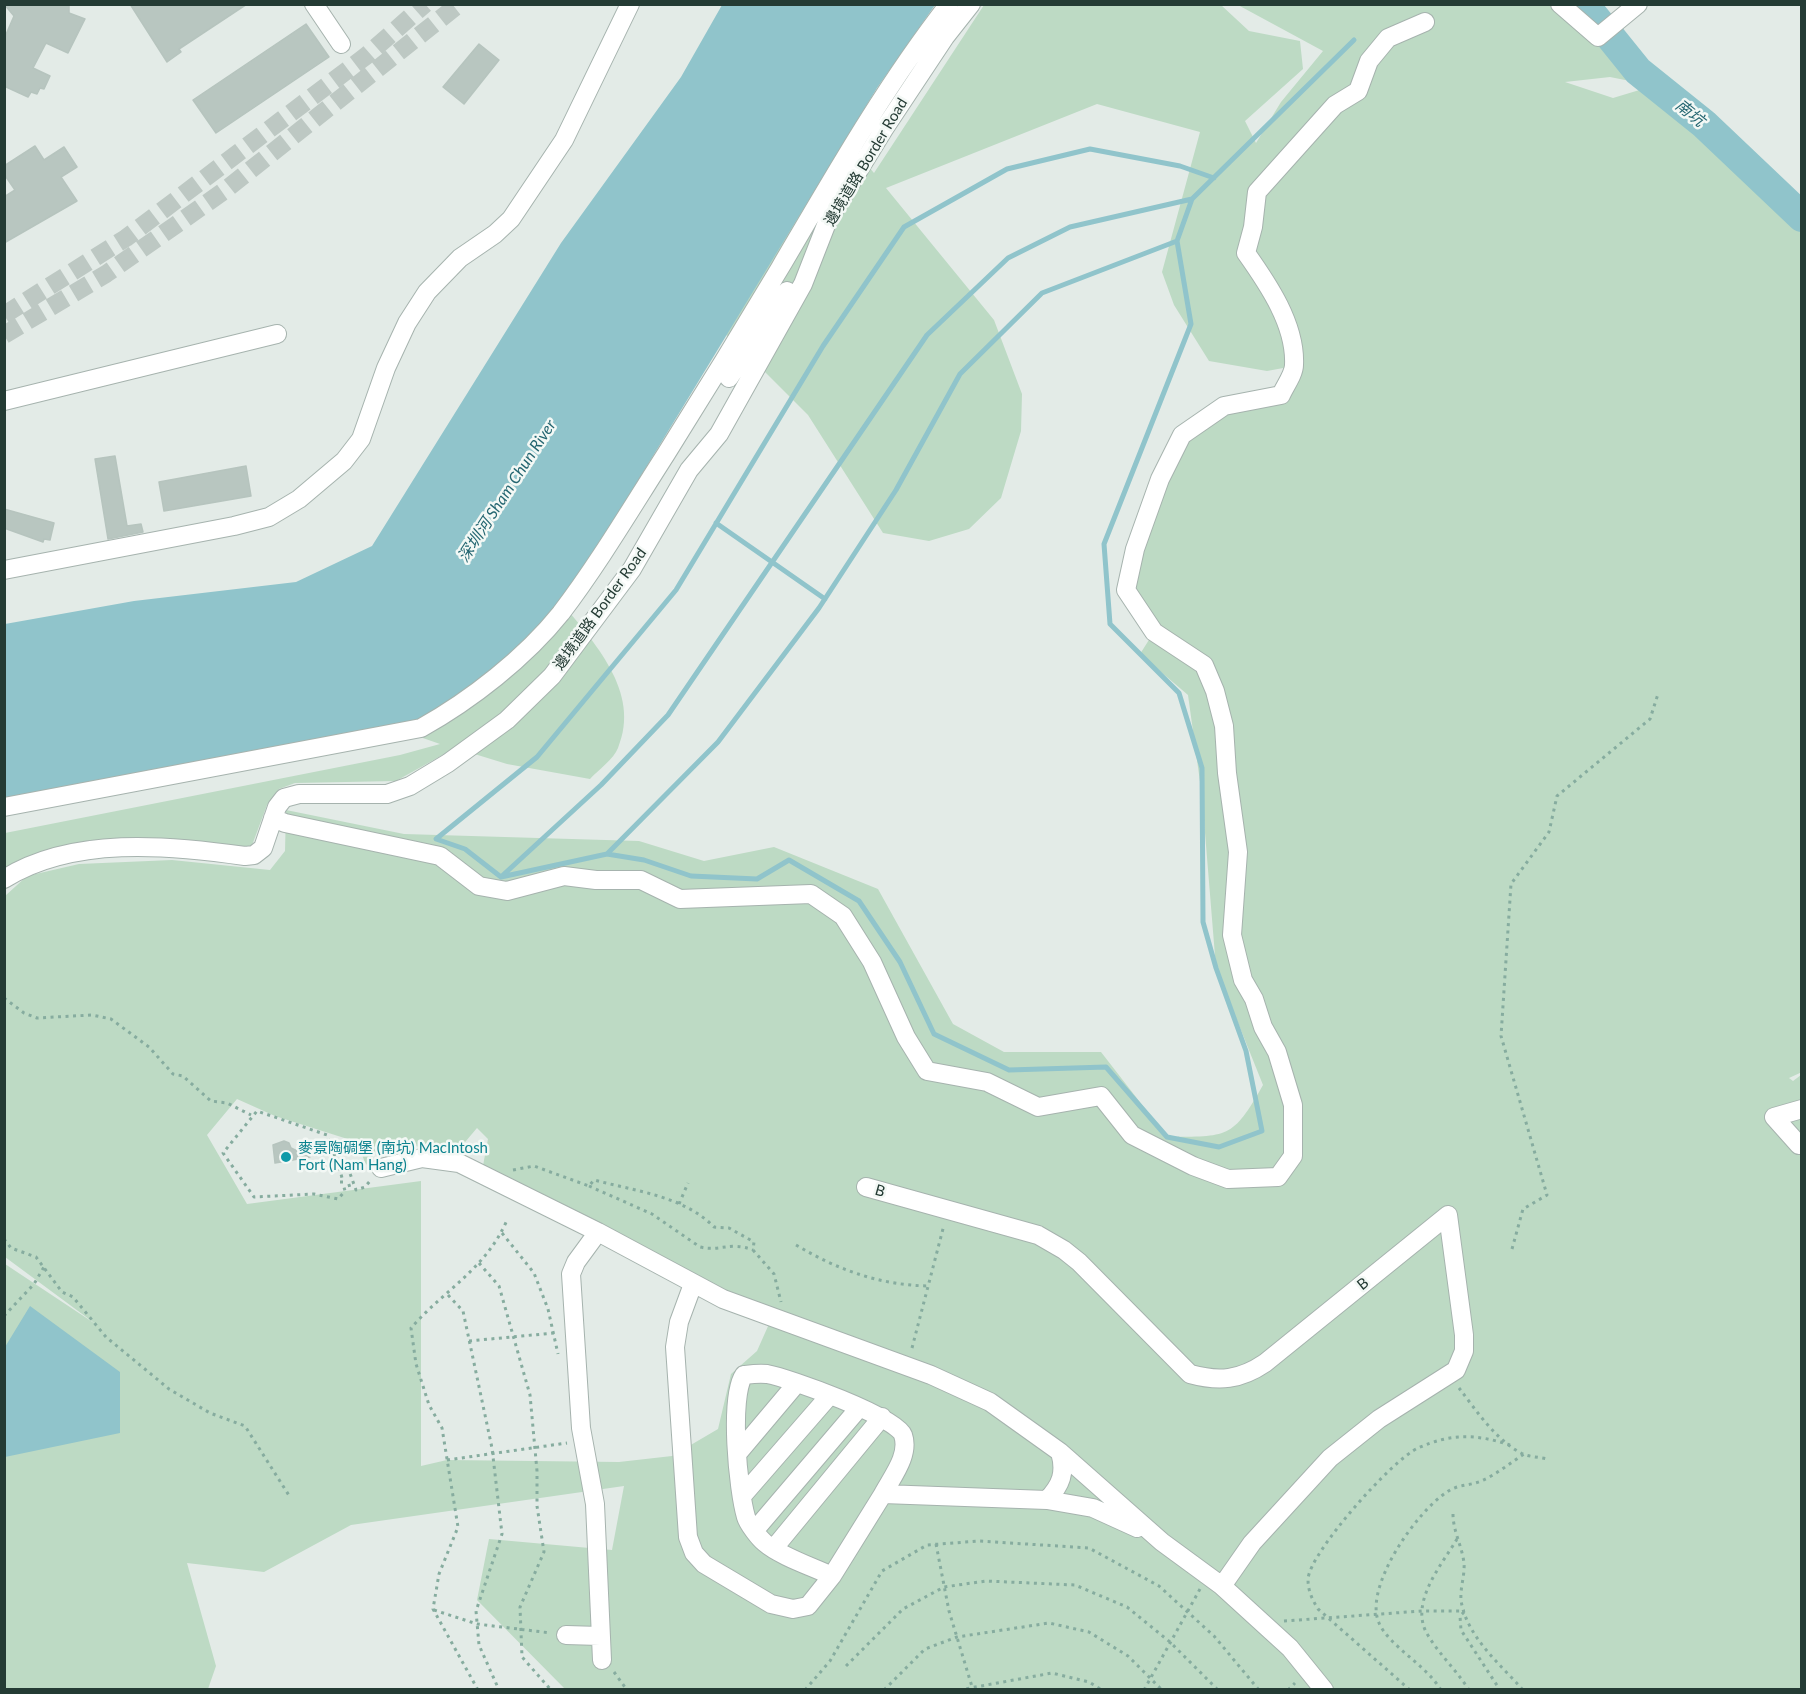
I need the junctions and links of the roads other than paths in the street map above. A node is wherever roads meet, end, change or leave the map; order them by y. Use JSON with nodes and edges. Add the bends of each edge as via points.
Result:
{"nodes":[{"id":1,"x":314,"y":4,"type":"edge"},
{"id":2,"x":630,"y":4,"type":"edge"},
{"id":3,"x":949,"y":4,"type":"edge"},
{"id":4,"x":971,"y":4,"type":"edge"},
{"id":5,"x":1560,"y":4,"type":"edge"},
{"id":6,"x":1638,"y":4,"type":"edge"},
{"id":7,"x":1425,"y":22,"type":"dead end"},
{"id":8,"x":341,"y":44,"type":"dead end"},
{"id":9,"x":816,"y":251,"type":"junction"},
{"id":10,"x":277,"y":334,"type":"dead end"},
{"id":11,"x":704,"y":393,"type":"junction"},
{"id":12,"x":4,"y":401,"type":"edge"},
{"id":13,"x":4,"y":570,"type":"edge"},
{"id":14,"x":4,"y":807,"type":"edge"},
{"id":15,"x":273,"y":818,"type":"junction"},
{"id":16,"x":4,"y":879,"type":"edge"},
{"id":17,"x":1802,"y":1109,"type":"edge"},
{"id":18,"x":1802,"y":1144,"type":"edge"},
{"id":19,"x":381,"y":1168,"type":"dead end"},
{"id":20,"x":866,"y":1187,"type":"dead end"},
{"id":21,"x":598,"y":1232,"type":"junction"},
{"id":22,"x":693,"y":1284,"type":"junction"},
{"id":23,"x":797,"y":1383,"type":"junction"},
{"id":24,"x":830,"y":1395,"type":"junction"},
{"id":25,"x":859,"y":1408,"type":"junction"},
{"id":26,"x":882,"y":1417,"type":"junction"},
{"id":27,"x":1060,"y":1452,"type":"junction"},
{"id":28,"x":738,"y":1453,"type":"junction"},
{"id":29,"x":883,"y":1494,"type":"junction"},
{"id":30,"x":743,"y":1495,"type":"junction"},
{"id":31,"x":1047,"y":1500,"type":"junction"},
{"id":32,"x":755,"y":1530,"type":"junction"},
{"id":33,"x":1162,"y":1542,"type":"junction"},
{"id":34,"x":774,"y":1548,"type":"junction"},
{"id":35,"x":832,"y":1576,"type":"junction"},
{"id":36,"x":1222,"y":1586,"type":"junction"},
{"id":37,"x":566,"y":1635,"type":"road end"},
{"id":38,"x":600,"y":1636,"type":"junction"},
{"id":39,"x":602,"y":1660,"type":"road end"},
{"id":40,"x":1324,"y":1689,"type":"edge"}],
"edges":[{"from":1,"to":8,"type":"street"},
{"from":2,"to":13,"type":"street","via":[[564,140],[511,219],[460,258],[427,292],[406,323],[361,439],[324,481],[268,516],[234,526]]},
{"from":3,"to":11,"type":"street","via":[[918,44],[832,180]]},
{"from":4,"to":9,"type":"street","name":"邊境道路 Border Road","via":[[884,129],[828,220]]},
{"from":5,"to":6,"type":"street","via":[[1598,37]]},
{"from":7,"to":15,"type":"street","via":[[1388,38],[1369,61],[1358,91],[1335,105],[1257,192],[1246,253],[1264,278],[1288,327],[1295,366],[1281,395],[1224,406],[1182,435],[1160,479],[1135,549],[1126,590],[1154,632],[1204,665],[1215,691],[1224,726],[1238,852],[1232,935],[1243,980],[1277,1052],[1293,1105],[1293,1156],[1278,1177],[1228,1179],[1193,1166],[1132,1135],[1101,1096],[1038,1107],[987,1082],[927,1071],[906,1037],[872,962],[843,916],[811,894],[680,899],[641,880],[564,876],[507,891],[479,886],[440,856]]},
{"from":9,"to":11,"type":"street","via":[[725,383]]},
{"from":9,"to":15,"type":"street","name":"邊境道路 Border Road","via":[[803,284],[719,434],[689,470],[632,569],[552,676],[507,720],[410,786],[387,794],[299,794],[284,798]]},
{"from":10,"to":12,"type":"street"},
{"from":11,"to":14,"type":"street","via":[[560,614],[506,668],[460,706],[421,728]]},
{"from":15,"to":16,"type":"street","name":"邊境道路 Border Road","via":[[263,848],[254,855],[153,846],[49,859]]},
{"from":17,"to":18,"type":"street","via":[[1774,1117]]},
{"from":19,"to":21,"type":"street","via":[[422,1158],[459,1163]]},
{"from":20,"to":36,"type":"street","name":"B","via":[[1038,1235],[1079,1262],[1190,1374],[1210,1379],[1249,1374],[1265,1364],[1448,1215],[1464,1335],[1464,1351],[1456,1370],[1379,1419],[1330,1458],[1252,1543]]},
{"from":21,"to":22,"type":"street"},
{"from":21,"to":38,"type":"street","via":[[571,1274],[583,1441],[595,1504]]},
{"from":22,"to":27,"type":"street","via":[[786,1324],[931,1375],[990,1402]]},
{"from":22,"to":35,"type":"street","via":[[679,1322],[675,1347],[688,1537],[694,1553],[704,1564],[771,1604],[793,1609],[808,1606]]},
{"from":23,"to":24,"type":"street"},
{"from":23,"to":28,"type":"street"},
{"from":23,"to":28,"type":"street","via":[[767,1374],[744,1375],[736,1397]]},
{"from":24,"to":25,"type":"street"},
{"from":24,"to":30,"type":"street"},
{"from":25,"to":26,"type":"street"},
{"from":25,"to":32,"type":"street"},
{"from":26,"to":29,"type":"street","via":[[903,1432],[906,1445]]},
{"from":26,"to":34,"type":"street"},
{"from":27,"to":31,"type":"street","via":[[1061,1485]]},
{"from":27,"to":33,"type":"street"},
{"from":28,"to":30,"type":"street"},
{"from":29,"to":31,"type":"street"},
{"from":29,"to":35,"type":"street"},
{"from":30,"to":32,"type":"street","via":[[747,1519]]},
{"from":31,"to":33,"type":"street","via":[[1093,1508]]},
{"from":32,"to":34,"type":"street"},
{"from":33,"to":36,"type":"street"},
{"from":34,"to":35,"type":"street"},
{"from":36,"to":40,"type":"street","via":[[1290,1648]]},
{"from":37,"to":38,"type":"street"},
{"from":38,"to":39,"type":"street"}]}
